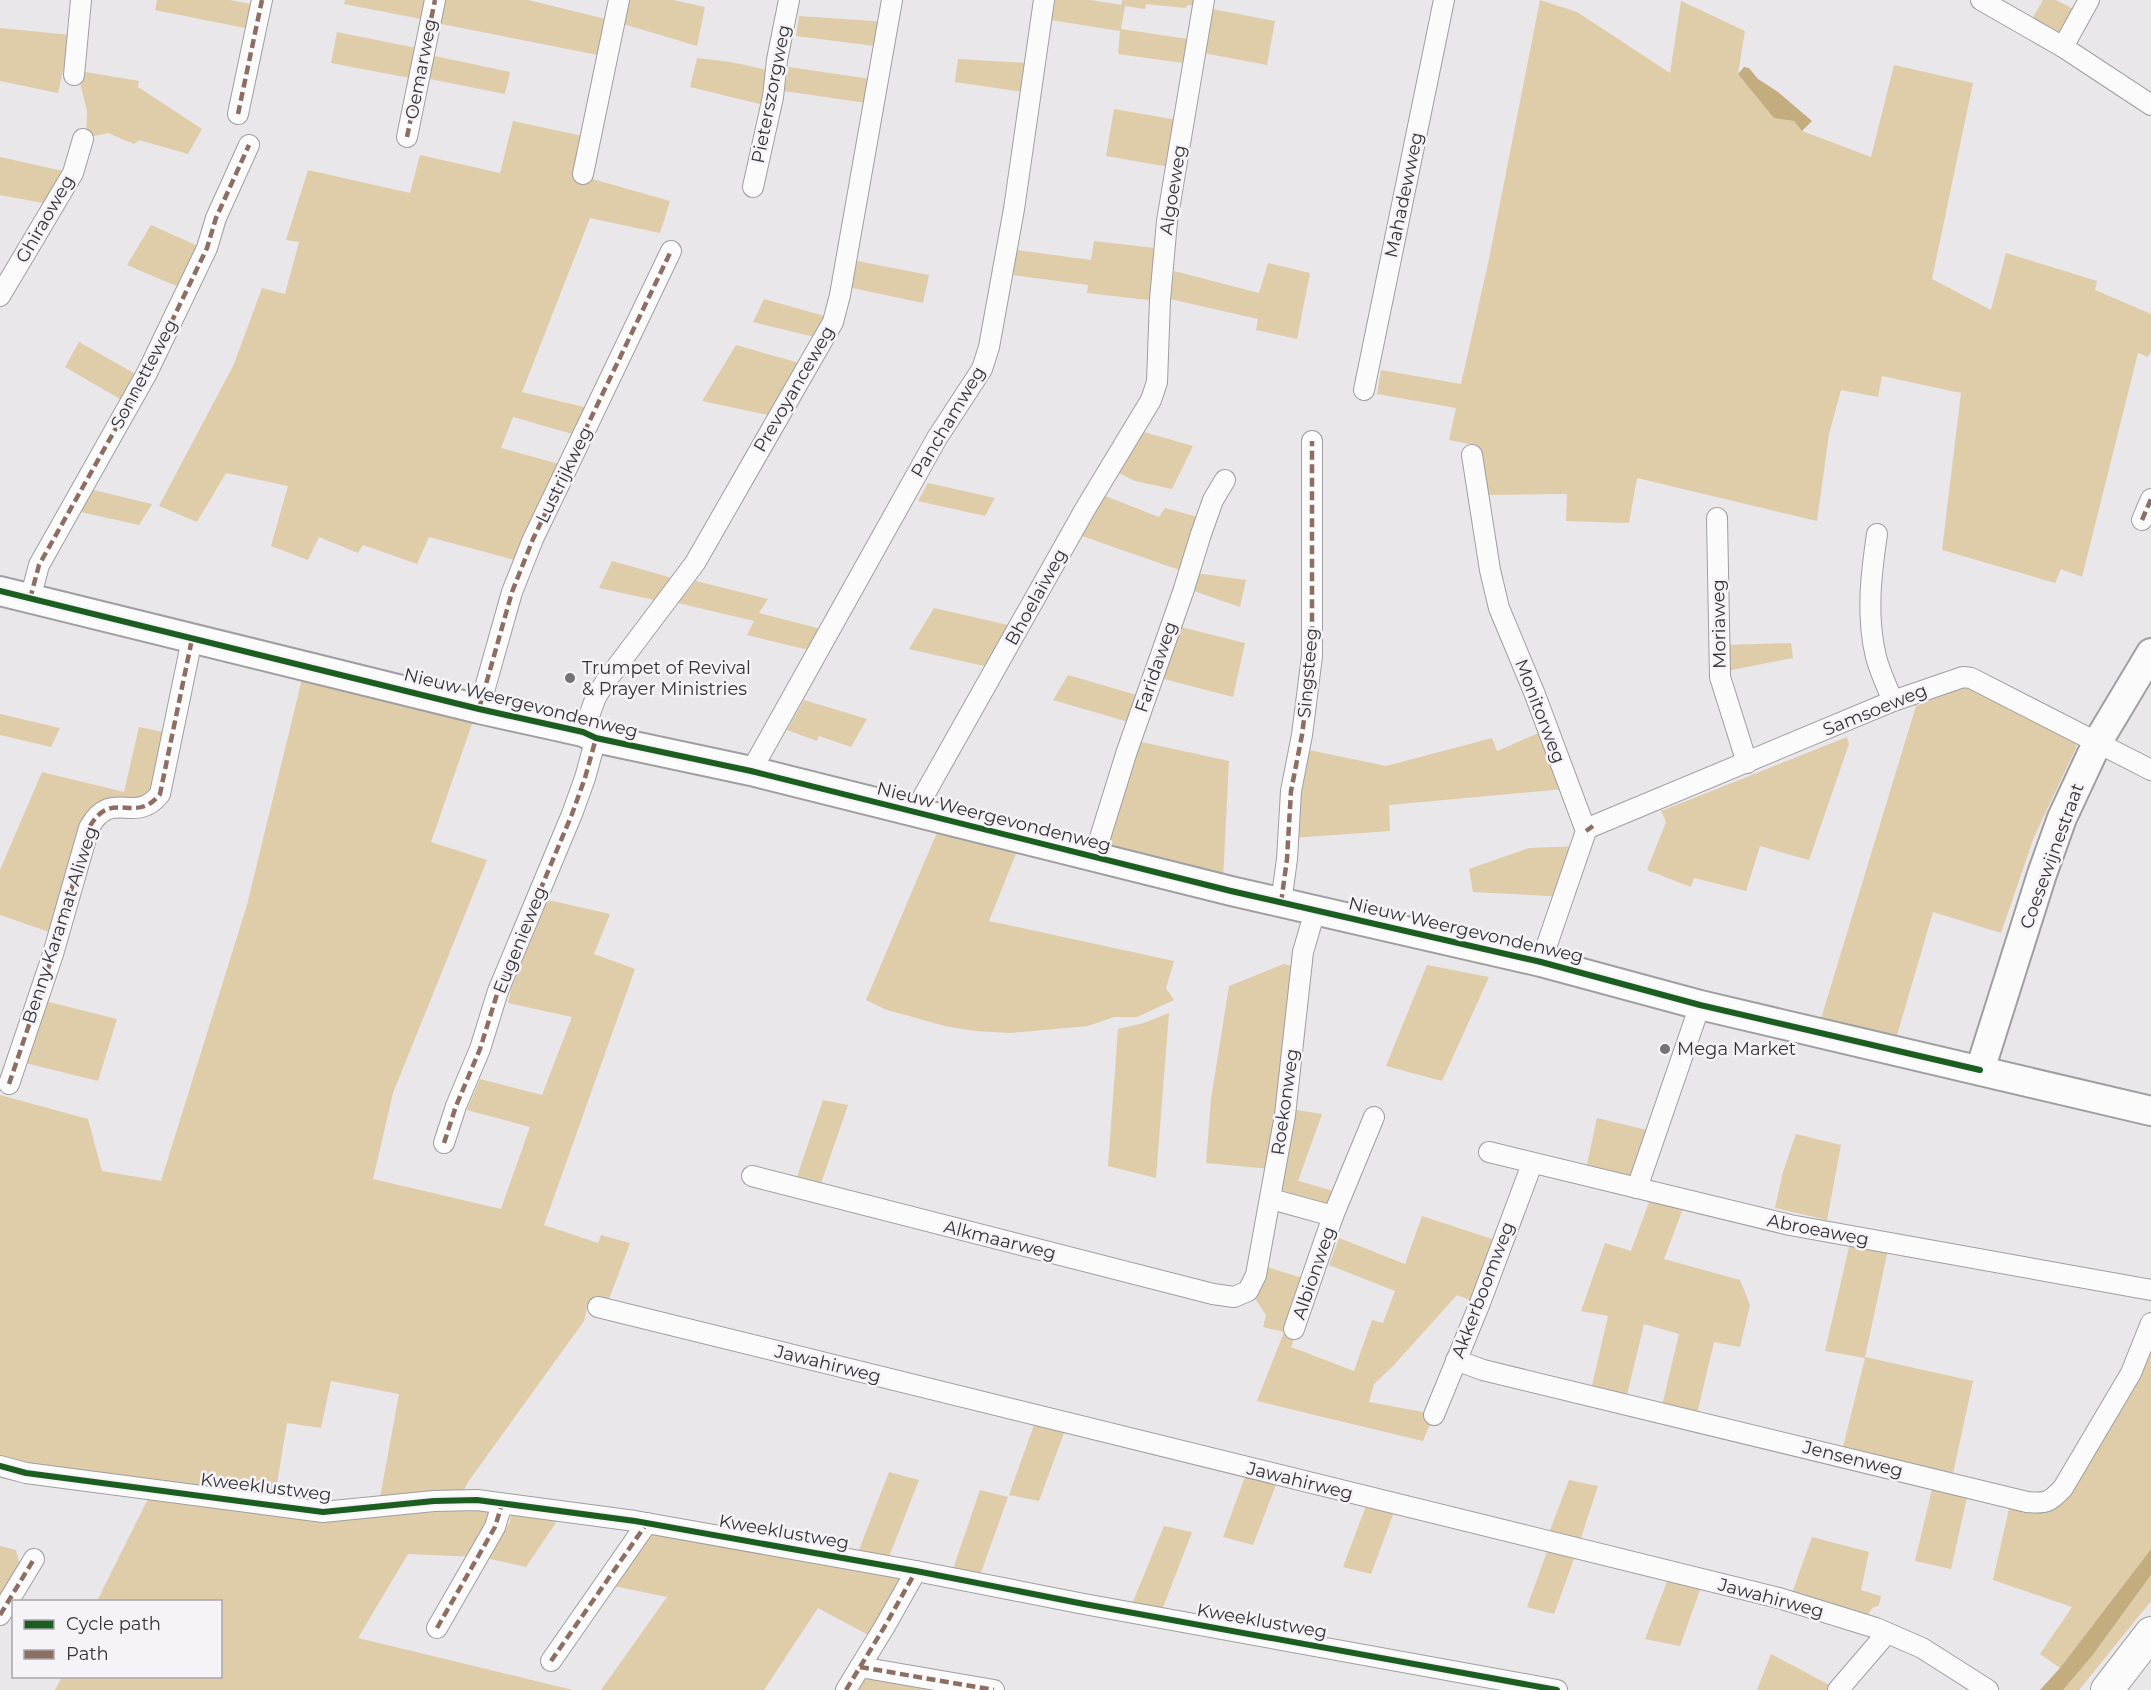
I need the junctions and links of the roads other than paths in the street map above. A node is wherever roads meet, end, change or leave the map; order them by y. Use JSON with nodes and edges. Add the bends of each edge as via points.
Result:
{"nodes":[{"id":1,"x":81,"y":0,"type":"edge"},
{"id":2,"x":262,"y":0,"type":"edge"},
{"id":3,"x":435,"y":0,"type":"edge"},
{"id":4,"x":619,"y":0,"type":"edge"},
{"id":5,"x":789,"y":0,"type":"edge"},
{"id":6,"x":892,"y":0,"type":"edge"},
{"id":7,"x":1044,"y":0,"type":"edge"},
{"id":8,"x":1204,"y":0,"type":"edge"},
{"id":9,"x":1444,"y":0,"type":"edge"},
{"id":10,"x":2089,"y":0,"type":"edge"},
{"id":11,"x":1985,"y":1,"type":"edge"},
{"id":12,"x":2063,"y":47,"type":"junction"},
{"id":13,"x":74,"y":75,"type":"dead end"},
{"id":14,"x":2151,"y":105,"type":"edge"},
{"id":15,"x":238,"y":114,"type":"dead end"},
{"id":16,"x":407,"y":137,"type":"dead end"},
{"id":17,"x":83,"y":139,"type":"dead end"},
{"id":18,"x":249,"y":145,"type":"dead end"},
{"id":19,"x":583,"y":174,"type":"dead end"},
{"id":20,"x":753,"y":187,"type":"dead end"},
{"id":21,"x":671,"y":251,"type":"dead end"},
{"id":22,"x":0,"y":296,"type":"edge"},
{"id":23,"x":1157,"y":382,"type":"joint"},
{"id":24,"x":1364,"y":390,"type":"dead end"},
{"id":25,"x":1312,"y":441,"type":"dead end"},
{"id":26,"x":1472,"y":455,"type":"dead end"},
{"id":27,"x":1225,"y":480,"type":"dead end"},
{"id":28,"x":2151,"y":499,"type":"edge"},
{"id":29,"x":1717,"y":518,"type":"dead end"},
{"id":30,"x":2142,"y":520,"type":"dead end"},
{"id":31,"x":1877,"y":534,"type":"dead end"},
{"id":32,"x":0,"y":591,"type":"edge"},
{"id":33,"x":30,"y":599,"type":"junction"},
{"id":34,"x":192,"y":639,"type":"junction"},
{"id":35,"x":2151,"y":653,"type":"edge"},
{"id":36,"x":1893,"y":701,"type":"junction"},
{"id":37,"x":479,"y":709,"type":"junction"},
{"id":38,"x":590,"y":735,"type":"junction"},
{"id":39,"x":2097,"y":743,"type":"junction"},
{"id":40,"x":1748,"y":763,"type":"junction"},
{"id":41,"x":2151,"y":770,"type":"edge"},
{"id":42,"x":751,"y":771,"type":"junction"},
{"id":43,"x":914,"y":813,"type":"junction"},
{"id":44,"x":1593,"y":826,"type":"dead end"},
{"id":45,"x":1094,"y":857,"type":"junction"},
{"id":46,"x":1281,"y":903,"type":"junction"},
{"id":47,"x":1316,"y":911,"type":"junction"},
{"id":48,"x":1541,"y":962,"type":"junction"},
{"id":49,"x":1700,"y":1005,"type":"junction"},
{"id":50,"x":1980,"y":1070,"type":"junction"},
{"id":51,"x":9,"y":1084,"type":"dead end"},
{"id":52,"x":2151,"y":1112,"type":"edge"},
{"id":53,"x":1374,"y":1117,"type":"dead end"},
{"id":54,"x":444,"y":1143,"type":"dead end"},
{"id":55,"x":1489,"y":1152,"type":"dead end"},
{"id":56,"x":1532,"y":1164,"type":"junction"},
{"id":57,"x":752,"y":1176,"type":"dead end"},
{"id":58,"x":1636,"y":1188,"type":"junction"},
{"id":59,"x":1271,"y":1199,"type":"junction"},
{"id":60,"x":1333,"y":1216,"type":"junction"},
{"id":61,"x":2151,"y":1290,"type":"edge"},
{"id":62,"x":1248,"y":1291,"type":"joint"},
{"id":63,"x":598,"y":1307,"type":"dead end"},
{"id":64,"x":2151,"y":1323,"type":"edge"},
{"id":65,"x":1294,"y":1329,"type":"dead end"},
{"id":66,"x":1456,"y":1360,"type":"junction"},
{"id":67,"x":1434,"y":1415,"type":"dead end"},
{"id":68,"x":0,"y":1466,"type":"edge"},
{"id":69,"x":502,"y":1504,"type":"junction"},
{"id":70,"x":647,"y":1523,"type":"junction"},
{"id":71,"x":34,"y":1559,"type":"dead end"},
{"id":72,"x":916,"y":1571,"type":"junction"},
{"id":73,"x":0,"y":1615,"type":"edge"},
{"id":74,"x":436,"y":1628,"type":"dead end"},
{"id":75,"x":1887,"y":1633,"type":"junction"},
{"id":76,"x":2151,"y":1633,"type":"edge"},
{"id":77,"x":551,"y":1661,"type":"dead end"},
{"id":78,"x":860,"y":1667,"type":"junction"},
{"id":79,"x":846,"y":1690,"type":"edge"},
{"id":80,"x":994,"y":1690,"type":"edge"},
{"id":81,"x":1557,"y":1690,"type":"edge"},
{"id":82,"x":1838,"y":1690,"type":"edge"},
{"id":83,"x":1988,"y":1690,"type":"edge"},
{"id":84,"x":2107,"y":1690,"type":"edge"}],
"edges":[{"from":1,"to":13,"type":"street"},
{"from":2,"to":15,"type":"street"},
{"from":3,"to":16,"type":"street","name":"Oemarweg"},
{"from":4,"to":19,"type":"street"},
{"from":5,"to":20,"type":"street","name":"Pieterszorgweg"},
{"from":6,"to":38,"type":"street","name":"Prevoyanceweg","via":[[833,322],[695,563],[606,681],[596,698]]},
{"from":7,"to":42,"type":"street","name":"Panchamweg","via":[[1014,209],[982,369],[937,438]]},
{"from":8,"to":23,"type":"street","name":"Algoeweg","via":[[1167,221]]},
{"from":9,"to":24,"type":"street","name":"Mahadewweg"},
{"from":10,"to":12,"type":"street"},
{"from":11,"to":12,"type":"street"},
{"from":12,"to":14,"type":"street"},
{"from":17,"to":22,"type":"street","name":"Ghiraoweg","via":[[73,173]]},
{"from":18,"to":33,"type":"street","name":"Sonnetteweg","via":[[207,248],[147,372],[39,565]]},
{"from":21,"to":37,"type":"street","name":"Lustrijkweg","via":[[533,539],[512,592]]},
{"from":23,"to":43,"type":"street","name":"Bhoelaiweg","via":[[1151,400]]},
{"from":25,"to":46,"type":"street","name":"Singsteeg","via":[[1312,656],[1290,791]]},
{"from":26,"to":48,"type":"street","name":"Monitorweg","via":[[1499,608],[1586,831]]},
{"from":27,"to":45,"type":"street","name":"Faridaweg","via":[[1213,500]]},
{"from":28,"to":30,"type":"street"},
{"from":29,"to":40,"type":"street","name":"Moriaweg","via":[[1720,677]]},
{"from":31,"to":36,"type":"street","via":[[1870,584],[1872,636]]},
{"from":32,"to":33,"type":"street","name":"Nieuw Weergevondenweg"},
{"from":33,"to":34,"type":"street","name":"Nieuw Weergevondenweg"},
{"from":34,"to":37,"type":"street","name":"Nieuw Weergevondenweg"},
{"from":34,"to":51,"type":"street","name":"Benny Karamat Aliweg","via":[[160,794],[142,808],[105,809],[88,828],[53,954]]},
{"from":35,"to":39,"type":"street","name":"Coesewijnestraat"},
{"from":36,"to":39,"type":"street","name":"Samsoeweg","via":[[1967,677]]},
{"from":36,"to":40,"type":"street","name":"Samsoeweg"},
{"from":37,"to":38,"type":"street","name":"Nieuw Weergevondenweg"},
{"from":38,"to":42,"type":"street","name":"Nieuw Weergevondenweg"},
{"from":38,"to":54,"type":"street","name":"Eugenieweg","via":[[585,778],[498,991]]},
{"from":39,"to":41,"type":"street","name":"Samsoeweg"},
{"from":39,"to":50,"type":"street","name":"Coesewijnestraat","via":[[2062,818]]},
{"from":40,"to":44,"type":"street","name":"Samsoeweg"},
{"from":42,"to":43,"type":"street","name":"Nieuw Weergevondenweg"},
{"from":43,"to":45,"type":"street","name":"Nieuw Weergevondenweg"},
{"from":45,"to":46,"type":"street","name":"Nieuw Weergevondenweg"},
{"from":46,"to":47,"type":"street","name":"Nieuw Weergevondenweg"},
{"from":47,"to":48,"type":"street","name":"Nieuw Weergevondenweg"},
{"from":47,"to":59,"type":"street","name":"Roekonweg","via":[[1303,952],[1285,1115]]},
{"from":48,"to":49,"type":"street","name":"Nieuw Weergevondenweg"},
{"from":49,"to":50,"type":"street","name":"Nieuw Weergevondenweg"},
{"from":49,"to":58,"type":"street"},
{"from":50,"to":52,"type":"street","name":"Nieuw Weergevondenweg"},
{"from":53,"to":60,"type":"street","name":"Albionweg"},
{"from":55,"to":56,"type":"street","name":"Abroeaweg"},
{"from":56,"to":58,"type":"street","name":"Abroeaweg"},
{"from":56,"to":66,"type":"street","name":"Akkerboomweg"},
{"from":57,"to":62,"type":"street","name":"Alkmaarweg","via":[[1213,1294],[1234,1297]]},
{"from":58,"to":61,"type":"street","name":"Abroeaweg","via":[[1790,1225]]},
{"from":59,"to":60,"type":"street","name":"Albionweg"},
{"from":59,"to":62,"type":"street","name":"Roekonweg","via":[[1256,1275]]},
{"from":60,"to":65,"type":"street","name":"Albionweg"},
{"from":63,"to":75,"type":"street","name":"Jawahirweg","via":[[1779,1598]]},
{"from":64,"to":66,"type":"street","name":"Jensenweg","via":[[2131,1373],[2063,1488],[2048,1502],[2039,1503],[1483,1370]]},
{"from":66,"to":67,"type":"street","name":"Akkerboomweg"},
{"from":68,"to":69,"type":"street","name":"Kweeklustweg","via":[[26,1473],[323,1512],[434,1501]]},
{"from":69,"to":70,"type":"street","name":"Kweeklustweg"},
{"from":69,"to":74,"type":"street","via":[[495,1527]]},
{"from":70,"to":72,"type":"street","name":"Kweeklustweg"},
{"from":70,"to":77,"type":"street"},
{"from":71,"to":73,"type":"street"},
{"from":72,"to":78,"type":"street"},
{"from":72,"to":81,"type":"street","name":"Kweeklustweg"},
{"from":75,"to":82,"type":"street"},
{"from":75,"to":83,"type":"street","name":"Jawahirweg","via":[[1922,1648]]},
{"from":76,"to":84,"type":"main road"},
{"from":78,"to":79,"type":"street"},
{"from":78,"to":80,"type":"street"}]}
